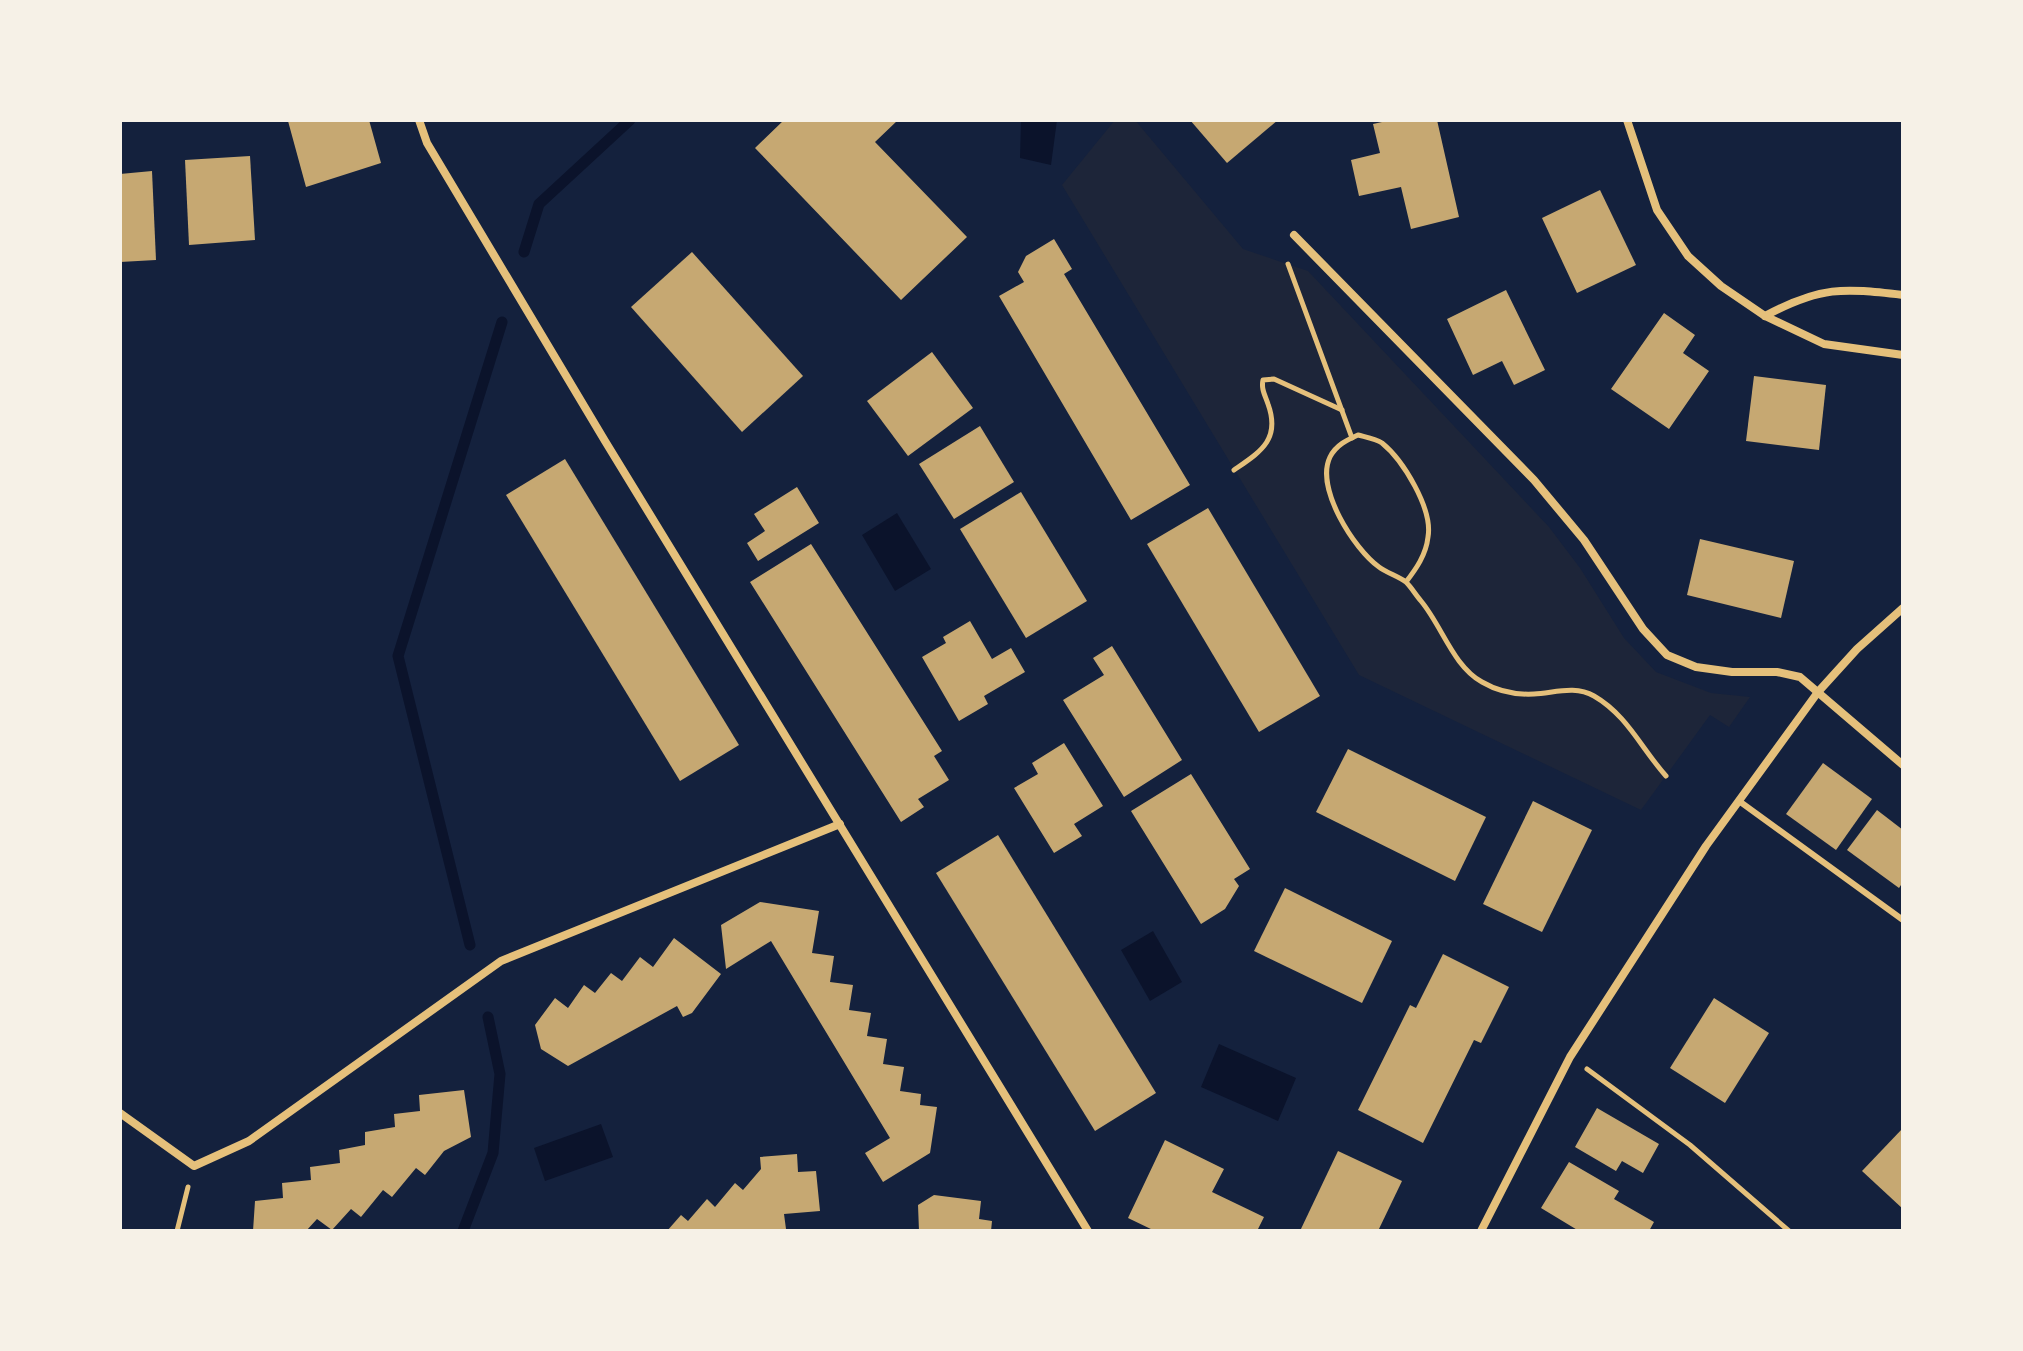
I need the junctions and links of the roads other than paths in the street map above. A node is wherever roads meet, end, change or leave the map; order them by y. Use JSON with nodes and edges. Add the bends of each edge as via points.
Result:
{"nodes":[{"id":1,"x":419,"y":120,"type":"edge"},
{"id":2,"x":1627,"y":120,"type":"edge"},
{"id":3,"x":1294,"y":235,"type":"dead end"},
{"id":4,"x":1903,"y":295,"type":"edge"},
{"id":5,"x":1765,"y":316,"type":"junction"},
{"id":6,"x":1903,"y":355,"type":"edge"},
{"id":7,"x":1903,"y":608,"type":"edge"},
{"id":8,"x":1818,"y":692,"type":"junction"},
{"id":9,"x":1903,"y":765,"type":"edge"},
{"id":10,"x":1739,"y":801,"type":"junction"},
{"id":11,"x":840,"y":824,"type":"junction"},
{"id":12,"x":1903,"y":920,"type":"edge"},
{"id":13,"x":120,"y":1113,"type":"edge"},
{"id":14,"x":1088,"y":1231,"type":"edge"},
{"id":15,"x":1481,"y":1231,"type":"edge"}],
"edges":[{"from":1,"to":11,"type":"street","via":[[427,143],[539,331]]},
{"from":2,"to":5,"type":"street","via":[[1657,210],[1688,256]]},
{"from":3,"to":8,"type":"street","via":[[1534,480],[1667,655],[1696,667],[1800,677]]},
{"from":4,"to":5,"type":"street","via":[[1851,289],[1822,292]]},
{"from":5,"to":6,"type":"street","via":[[1824,344]]},
{"from":7,"to":8,"type":"street"},
{"from":8,"to":9,"type":"street"},
{"from":8,"to":10,"type":"street"},
{"from":10,"to":12,"type":"lane"},
{"from":10,"to":15,"type":"street","via":[[1570,1057]]},
{"from":11,"to":13,"type":"street","via":[[501,961],[249,1141],[194,1166]]},
{"from":11,"to":14,"type":"street"}]}
